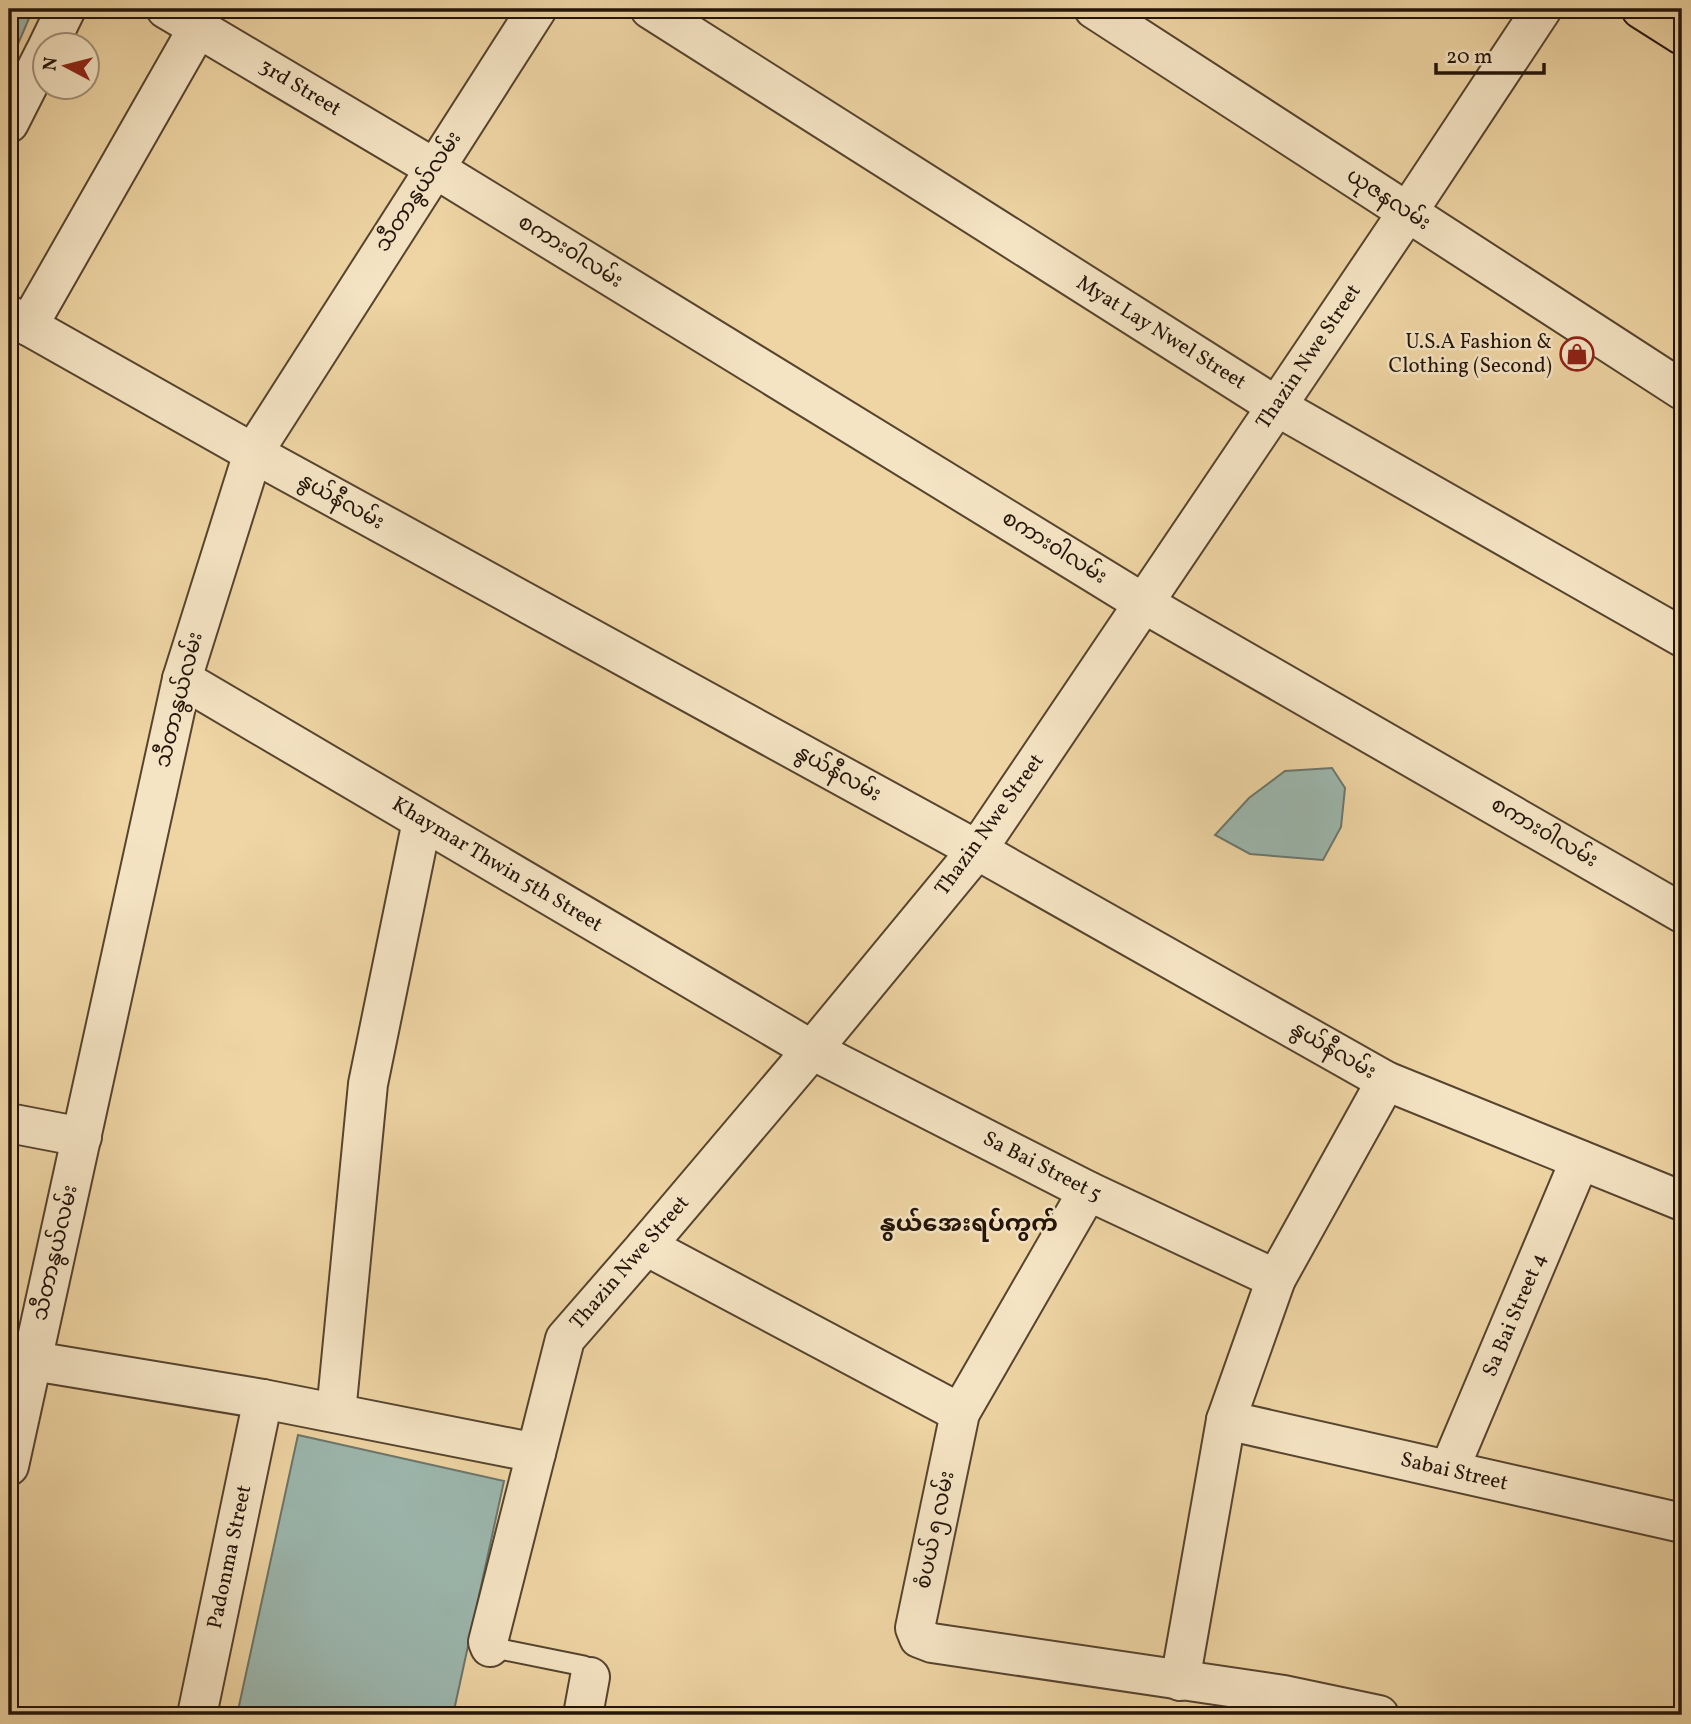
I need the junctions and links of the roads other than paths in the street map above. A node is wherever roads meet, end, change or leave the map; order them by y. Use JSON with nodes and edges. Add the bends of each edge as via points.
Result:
{"nodes":[{"id":1,"x":66,"y":9,"type":"edge"},
{"id":2,"x":537,"y":9,"type":"edge"},
{"id":3,"x":650,"y":9,"type":"edge"},
{"id":4,"x":1094,"y":9,"type":"edge"},
{"id":5,"x":1542,"y":9,"type":"edge"},
{"id":6,"x":1640,"y":9,"type":"edge"},
{"id":7,"x":182,"y":18,"type":"edge"},
{"id":8,"x":55,"y":32,"type":"edge"},
{"id":9,"x":1682,"y":35,"type":"edge"},
{"id":10,"x":32,"y":78,"type":"edge"},
{"id":11,"x":9,"y":124,"type":"edge"},
{"id":12,"x":434,"y":168,"type":"junction"},
{"id":13,"x":1407,"y":213,"type":"junction"},
{"id":14,"x":18,"y":320,"type":"edge"},
{"id":15,"x":1682,"y":390,"type":"edge"},
{"id":16,"x":1276,"y":406,"type":"junction"},
{"id":17,"x":253,"y":453,"type":"junction"},
{"id":18,"x":1143,"y":603,"type":"junction"},
{"id":19,"x":1682,"y":637,"type":"edge"},
{"id":20,"x":182,"y":679,"type":"junction"},
{"id":21,"x":422,"y":821,"type":"junction"},
{"id":22,"x":977,"y":850,"type":"junction"},
{"id":23,"x":1682,"y":913,"type":"edge"},
{"id":24,"x":812,"y":1050,"type":"junction"},
{"id":25,"x":1385,"y":1081,"type":"junction"},
{"id":26,"x":9,"y":1122,"type":"edge"},
{"id":27,"x":82,"y":1137,"type":"junction"},
{"id":28,"x":1580,"y":1160,"type":"junction"},
{"id":29,"x":1088,"y":1191,"type":"junction"},
{"id":30,"x":1682,"y":1201,"type":"edge"},
{"id":31,"x":646,"y":1246,"type":"junction"},
{"id":32,"x":1276,"y":1279,"type":"junction"},
{"id":33,"x":20,"y":1359,"type":"edge"},
{"id":34,"x":263,"y":1399,"type":"junction"},
{"id":35,"x":337,"y":1413,"type":"junction"},
{"id":36,"x":960,"y":1413,"type":"junction"},
{"id":37,"x":1226,"y":1420,"type":"junction"},
{"id":38,"x":536,"y":1452,"type":"junction"},
{"id":39,"x":9,"y":1466,"type":"edge"},
{"id":40,"x":1449,"y":1471,"type":"junction"},
{"id":41,"x":1682,"y":1523,"type":"edge"},
{"id":42,"x":490,"y":1647,"type":"joint"},
{"id":43,"x":590,"y":1676,"type":"joint"},
{"id":44,"x":1180,"y":1681,"type":"junction"},
{"id":45,"x":197,"y":1715,"type":"edge"},
{"id":46,"x":583,"y":1715,"type":"edge"},
{"id":47,"x":1379,"y":1715,"type":"edge"}],
"edges":[{"from":1,"to":8,"type":"street"},
{"from":2,"to":12,"type":"street","name":"သီတာနွယ်လမ်း"},
{"from":3,"to":16,"type":"street","name":"Myat Lay Nwel Street"},
{"from":4,"to":13,"type":"street","name":"ယုဇနလမ်း"},
{"from":5,"to":13,"type":"street","name":"Thazin Nwe Street"},
{"from":6,"to":9,"type":"main road"},
{"from":7,"to":12,"type":"street","name":"3rd Street"},
{"from":7,"to":14,"type":"street"},
{"from":10,"to":11,"type":"street"},
{"from":12,"to":17,"type":"street","name":"သီတာနွယ်လမ်း"},
{"from":12,"to":18,"type":"street","name":"စကား၀ါလမ်း"},
{"from":13,"to":15,"type":"street","name":"ယုဇနလမ်း"},
{"from":13,"to":16,"type":"street","name":"Thazin Nwe Street"},
{"from":14,"to":17,"type":"street","name":"နွယ်နီလမ်း"},
{"from":16,"to":18,"type":"street","name":"Thazin Nwe Street"},
{"from":16,"to":19,"type":"street","name":"Myat Lay Nwel Street"},
{"from":17,"to":20,"type":"street","name":"သီတာနွယ်လမ်း"},
{"from":17,"to":22,"type":"street","name":"နွယ်နီလမ်း"},
{"from":18,"to":22,"type":"street","name":"Thazin Nwe Street"},
{"from":18,"to":23,"type":"street","name":"စကား၀ါလမ်း"},
{"from":20,"to":21,"type":"street","name":"Khaymar Thwin 5th Street"},
{"from":20,"to":27,"type":"street","name":"သီတာနွယ်လမ်း"},
{"from":21,"to":24,"type":"street","name":"Khaymar Thwin 5th Street"},
{"from":21,"to":35,"type":"street","via":[[368,1084]]},
{"from":22,"to":24,"type":"street","name":"Thazin Nwe Street"},
{"from":22,"to":25,"type":"street","name":"နွယ်နီလမ်း"},
{"from":24,"to":29,"type":"street","name":"Sa Bai Street 5"},
{"from":24,"to":31,"type":"street","name":"Thazin Nwe Street"},
{"from":25,"to":28,"type":"street","name":"နွယ်နီလမ်း"},
{"from":25,"to":32,"type":"street"},
{"from":26,"to":27,"type":"street"},
{"from":27,"to":33,"type":"street","name":"သီတာနွယ်လမ်း"},
{"from":28,"to":30,"type":"street","name":"နွယ်နီလမ်း"},
{"from":28,"to":40,"type":"street","name":"Sa Bai Street 4"},
{"from":29,"to":32,"type":"street","name":"Sa Bai Street 5"},
{"from":29,"to":36,"type":"street","name":"စံပယ် ၅ လမ်း"},
{"from":31,"to":36,"type":"street"},
{"from":31,"to":38,"type":"street","name":"Thazin Nwe Street","via":[[565,1339]]},
{"from":32,"to":37,"type":"street"},
{"from":33,"to":34,"type":"street"},
{"from":33,"to":39,"type":"street","name":"သီတာနွယ်လမ်း"},
{"from":34,"to":35,"type":"street"},
{"from":34,"to":45,"type":"street","name":"Padonma Street"},
{"from":35,"to":38,"type":"street"},
{"from":36,"to":44,"type":"street","name":"စံပယ် ၅ လမ်း","via":[[915,1628],[919,1638]]},
{"from":37,"to":40,"type":"street","name":"Sabai Street"},
{"from":37,"to":44,"type":"street"},
{"from":38,"to":42,"type":"street","name":"Thazin Nwe Street"},
{"from":40,"to":41,"type":"street","name":"Sabai Street"},
{"from":42,"to":43,"type":"lane","via":[[583,1666]]},
{"from":43,"to":46,"type":"street"},
{"from":44,"to":47,"type":"street","via":[[1284,1695]]}]}
